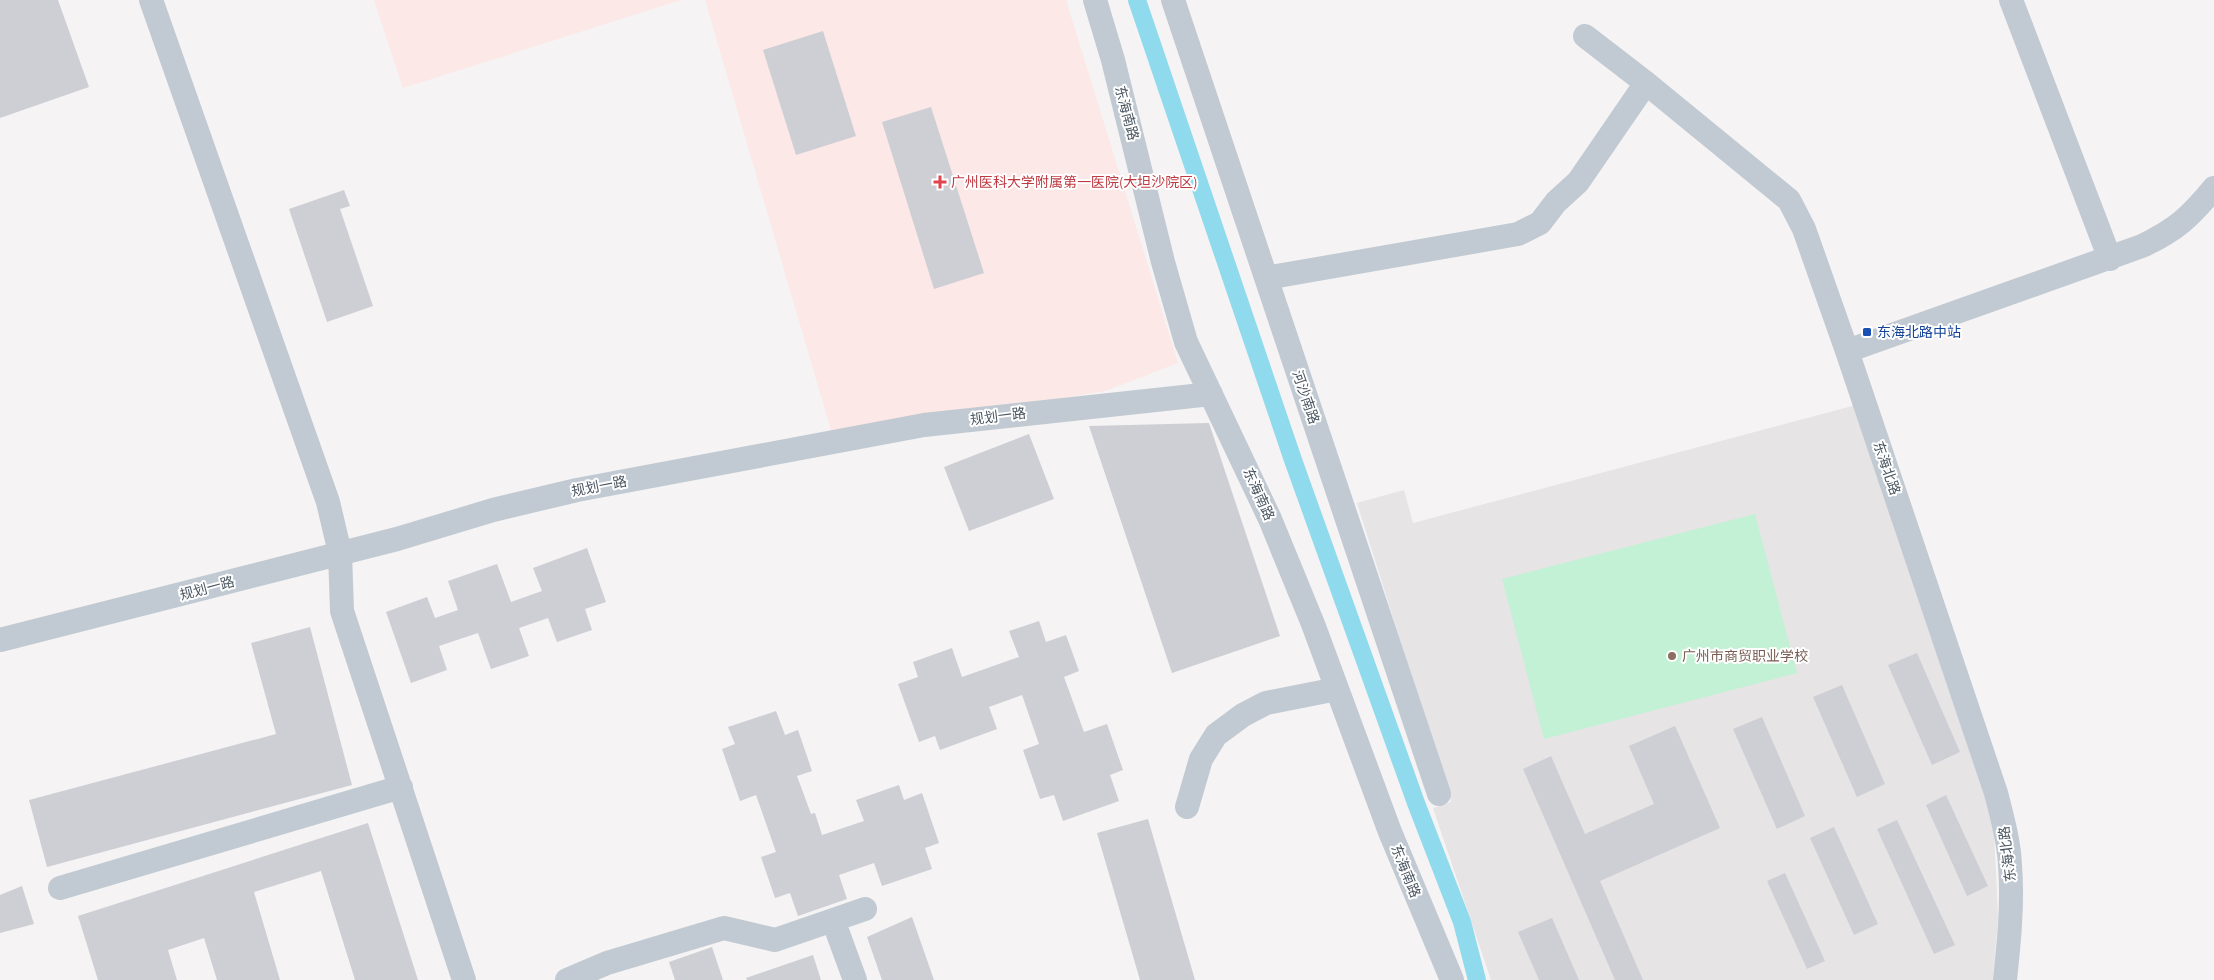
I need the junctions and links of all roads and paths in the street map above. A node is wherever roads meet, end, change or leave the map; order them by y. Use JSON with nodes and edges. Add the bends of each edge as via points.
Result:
{"nodes":[{"id":1,"x":151,"y":0,"type":"edge"},
{"id":2,"x":1095,"y":0,"type":"edge"},
{"id":3,"x":1173,"y":0,"type":"edge"},
{"id":4,"x":2011,"y":0,"type":"edge"},
{"id":5,"x":1585,"y":36,"type":"dead end"},
{"id":6,"x":1646,"y":83,"type":"junction"},
{"id":7,"x":2214,"y":188,"type":"edge"},
{"id":8,"x":2110,"y":259,"type":"junction"},
{"id":9,"x":1266,"y":278,"type":"junction"},
{"id":10,"x":1847,"y":351,"type":"junction"},
{"id":11,"x":1211,"y":394,"type":"junction"},
{"id":12,"x":340,"y":554,"type":"junction"},
{"id":13,"x":0,"y":640,"type":"edge"},
{"id":14,"x":1337,"y":689,"type":"junction"},
{"id":15,"x":401,"y":787,"type":"junction"},
{"id":16,"x":1440,"y":794,"type":"dead end"},
{"id":17,"x":1187,"y":807,"type":"dead end"},
{"id":18,"x":60,"y":888,"type":"dead end"},
{"id":19,"x":865,"y":909,"type":"dead end"},
{"id":20,"x":833,"y":920,"type":"junction"},
{"id":21,"x":464,"y":980,"type":"edge"},
{"id":22,"x":567,"y":980,"type":"edge"},
{"id":23,"x":855,"y":980,"type":"edge"},
{"id":24,"x":1452,"y":980,"type":"edge"},
{"id":25,"x":2005,"y":980,"type":"edge"}],
"edges":[{"from":1,"to":12,"type":"street","via":[[328,502]]},
{"from":2,"to":11,"type":"street","name":"东海南路","via":[[1126,106],[1174,304],[1186,342]]},
{"from":3,"to":9,"type":"street","name":"河沙南路"},
{"from":4,"to":8,"type":"street"},
{"from":5,"to":6,"type":"street","name":"东海北路"},
{"from":6,"to":9,"type":"street","via":[[1578,182],[1556,202],[1540,223],[1518,234]]},
{"from":6,"to":10,"type":"street","name":"东海北路","via":[[1789,200],[1804,229]]},
{"from":7,"to":8,"type":"street","via":[[2190,217],[2165,235]]},
{"from":8,"to":10,"type":"street"},
{"from":9,"to":16,"type":"street","name":"河沙南路"},
{"from":10,"to":25,"type":"street","name":"东海北路","via":[[2006,831],[2012,906]]},
{"from":11,"to":12,"type":"street","name":"规划一路","via":[[924,425],[577,490],[493,510]]},
{"from":11,"to":14,"type":"street","name":"东海南路","via":[[1270,519]]},
{"from":12,"to":13,"type":"street","name":"规划一路"},
{"from":12,"to":15,"type":"street","via":[[342,610]]},
{"from":14,"to":17,"type":"street","via":[[1266,703],[1216,735],[1201,759]]},
{"from":14,"to":24,"type":"street","name":"东海南路","via":[[1393,840]]},
{"from":15,"to":18,"type":"street"},
{"from":15,"to":21,"type":"street"},
{"from":19,"to":20,"type":"street"},
{"from":20,"to":22,"type":"street","via":[[775,940],[724,928],[607,963]]},
{"from":20,"to":23,"type":"street"}]}
